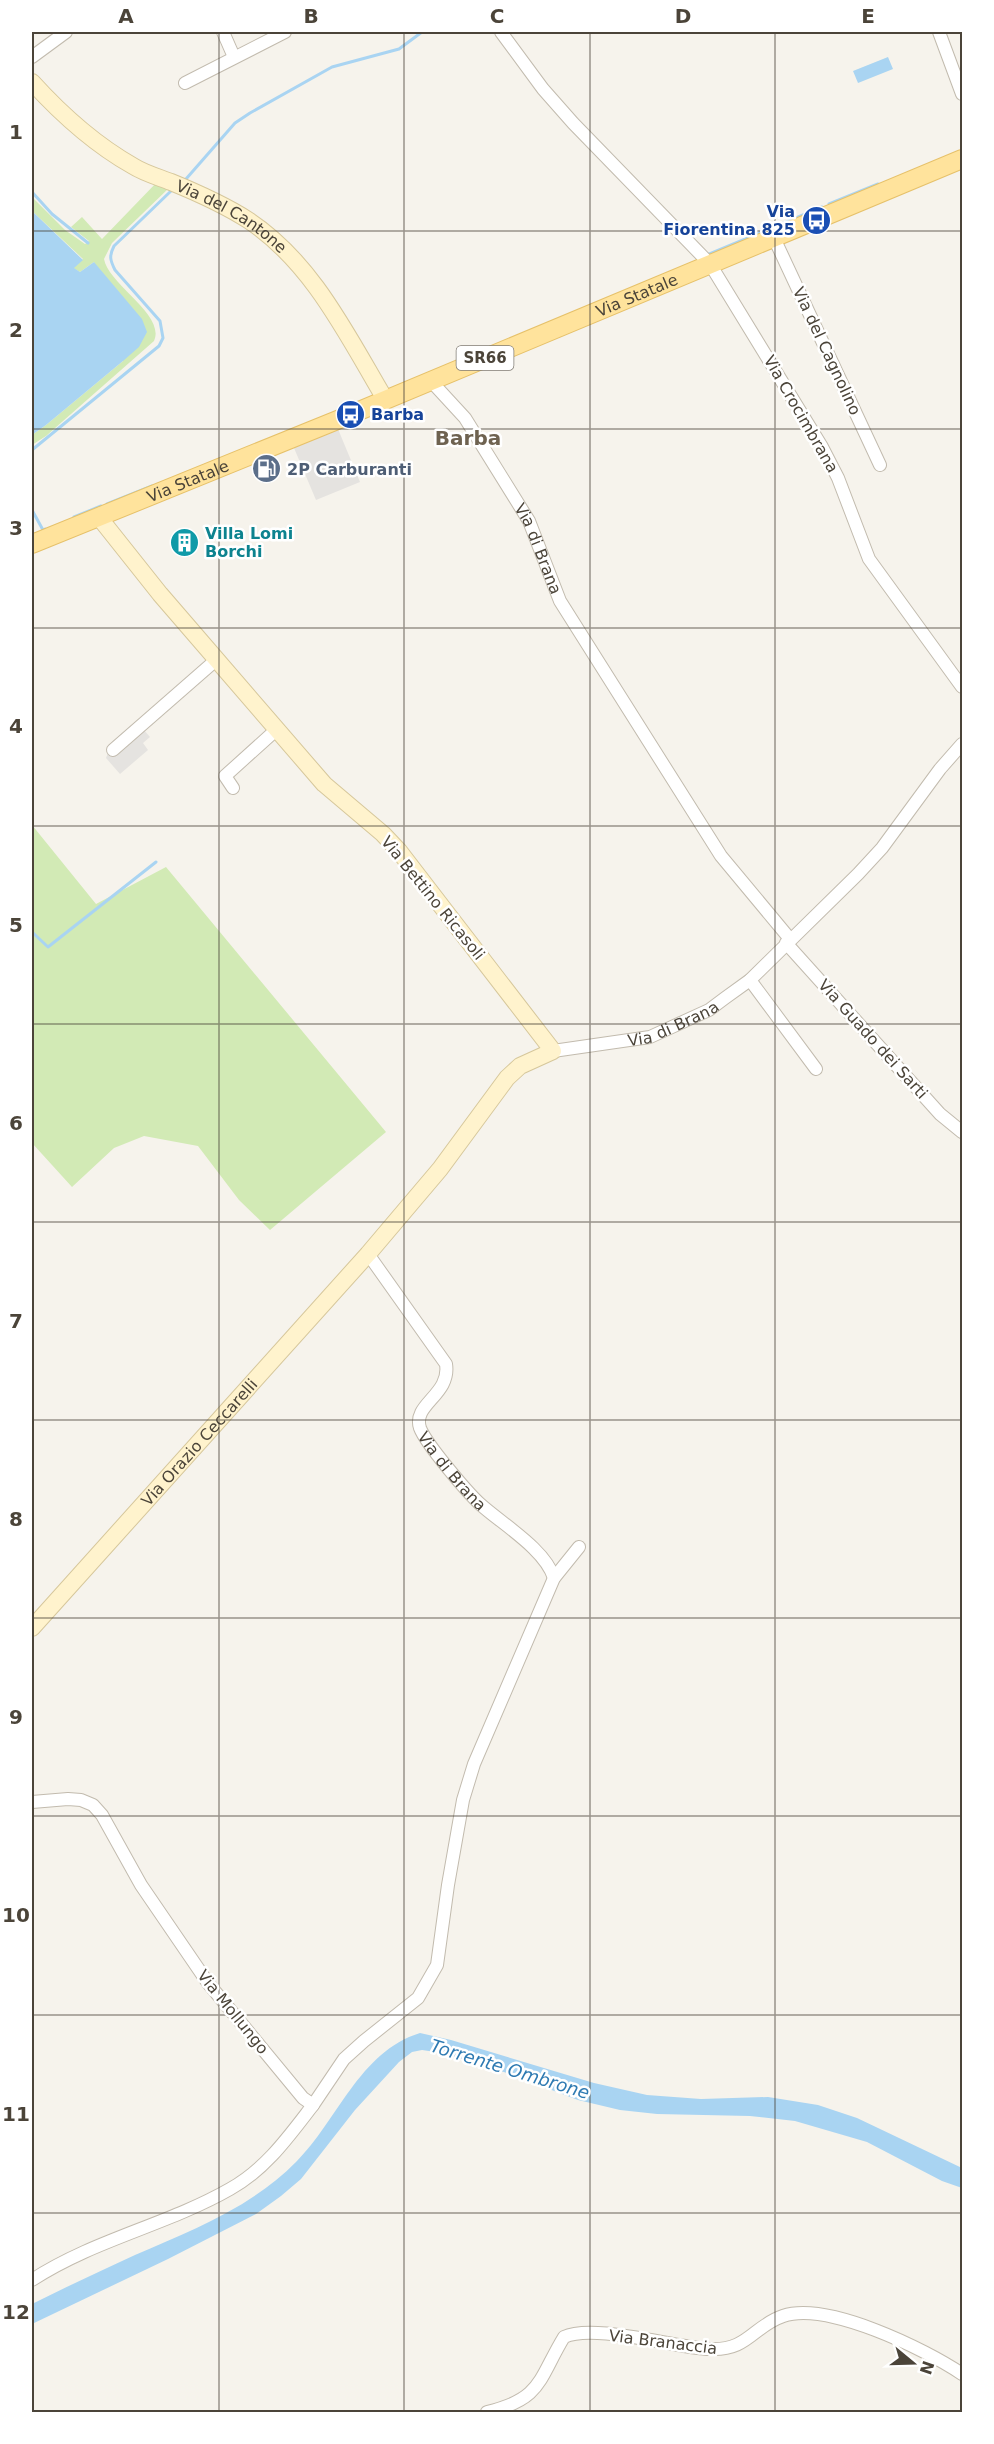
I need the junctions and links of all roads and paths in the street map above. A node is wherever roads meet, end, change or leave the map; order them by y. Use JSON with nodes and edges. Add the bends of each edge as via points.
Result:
{"nodes":[{"id":1,"x":66,"y":32,"type":"edge"},
{"id":2,"x":223,"y":32,"type":"edge"},
{"id":3,"x":285,"y":32,"type":"edge"},
{"id":4,"x":501,"y":32,"type":"edge"},
{"id":5,"x":943,"y":33,"type":"edge"},
{"id":6,"x":32,"y":57,"type":"edge"},
{"id":7,"x":234,"y":57,"type":"junction"},
{"id":8,"x":32,"y":82,"type":"edge"},
{"id":9,"x":185,"y":83,"type":"dead end"},
{"id":10,"x":963,"y":94,"type":"edge"},
{"id":11,"x":963,"y":159,"type":"edge"},
{"id":12,"x":774,"y":238,"type":"junction"},
{"id":13,"x":710,"y":264,"type":"junction"},
{"id":14,"x":430,"y":380,"type":"junction"},
{"id":15,"x":385,"y":399,"type":"junction"},
{"id":16,"x":880,"y":465,"type":"dead end"},
{"id":17,"x":102,"y":515,"type":"junction"},
{"id":18,"x":32,"y":544,"type":"edge"},
{"id":19,"x":216,"y":660,"type":"junction"},
{"id":20,"x":963,"y":687,"type":"edge"},
{"id":21,"x":276,"y":730,"type":"junction"},
{"id":22,"x":963,"y":744,"type":"edge"},
{"id":23,"x":113,"y":750,"type":"dead end"},
{"id":24,"x":233,"y":788,"type":"dead end"},
{"id":25,"x":788,"y":941,"type":"junction"},
{"id":26,"x":750,"y":980,"type":"junction"},
{"id":27,"x":553,"y":1051,"type":"junction"},
{"id":28,"x":816,"y":1069,"type":"dead end"},
{"id":29,"x":963,"y":1132,"type":"edge"},
{"id":30,"x":368,"y":1254,"type":"junction"},
{"id":31,"x":579,"y":1547,"type":"dead end"},
{"id":32,"x":554,"y":1578,"type":"junction"},
{"id":33,"x":32,"y":1628,"type":"edge"},
{"id":34,"x":32,"y":1802,"type":"edge"},
{"id":35,"x":313,"y":2105,"type":"junction"},
{"id":36,"x":32,"y":2280,"type":"edge"},
{"id":37,"x":963,"y":2374,"type":"edge"},
{"id":38,"x":487,"y":2412,"type":"edge"}],
"edges":[{"from":1,"to":6,"type":"street"},
{"from":2,"to":7,"type":"street"},
{"from":3,"to":7,"type":"street"},
{"from":4,"to":13,"type":"street","name":"Via Crocimbrana","via":[[573,123]]},
{"from":5,"to":10,"type":"street"},
{"from":7,"to":9,"type":"street"},
{"from":8,"to":15,"type":"street","name":"Via del Cantone","via":[[91,139],[134,167],[216,201],[250,221],[292,258],[340,324]]},
{"from":11,"to":12,"type":"main road","number":"SR66"},
{"from":12,"to":13,"type":"main road","number":"SR66"},
{"from":12,"to":16,"type":"street","name":"Via del Cagnolino"},
{"from":13,"to":14,"type":"main road","name":"Via Statale","number":"SR66"},
{"from":13,"to":20,"type":"street","name":"Via Crocimbrana","via":[[822,447],[869,559]]},
{"from":14,"to":15,"type":"main road","name":"Via Statale","number":"SR66"},
{"from":14,"to":25,"type":"street","name":"Via di Brana","via":[[465,418],[529,521],[560,602],[721,856]]},
{"from":15,"to":17,"type":"main road","name":"Via Statale","number":"SR66"},
{"from":17,"to":18,"type":"main road","name":"Via Statale","number":"SR66"},
{"from":17,"to":19,"type":"street","name":"Via Bettino Ricasoli","via":[[160,594]]},
{"from":19,"to":21,"type":"street","name":"Via Bettino Ricasoli"},
{"from":19,"to":23,"type":"street"},
{"from":21,"to":24,"type":"street","via":[[225,776]]},
{"from":21,"to":27,"type":"street","name":"Via Bettino Ricasoli","via":[[324,784],[399,851]]},
{"from":22,"to":25,"type":"street","via":[[882,848]]},
{"from":25,"to":26,"type":"street","name":"Via di Brana"},
{"from":25,"to":29,"type":"street","name":"Via Guado dei Sarti","via":[[940,1114]]},
{"from":26,"to":27,"type":"street","name":"Via di Brana","via":[[709,1010],[650,1037]]},
{"from":26,"to":28,"type":"street"},
{"from":27,"to":30,"type":"street","name":"Via di Brana","via":[[520,1066],[507,1078],[440,1169]]},
{"from":30,"to":32,"type":"street","name":"Via di Brana","via":[[446,1364],[444,1385],[420,1417],[423,1433],[478,1502],[546,1560]]},
{"from":30,"to":33,"type":"street","name":"Via Orazio Ceccarelli"},
{"from":31,"to":32,"type":"street"},
{"from":32,"to":35,"type":"street","via":[[485,1737],[463,1800],[437,1965],[418,1998],[344,2059]]},
{"from":34,"to":35,"type":"street","name":"Via Mollungo","via":[[68,1799],[93,1805],[141,1885],[208,1983],[303,2098]]},
{"from":35,"to":36,"type":"street","via":[[276,2152],[231,2188],[55,2265]]},
{"from":37,"to":38,"type":"street","name":"Via Branaccia","via":[[908,2343],[857,2324],[793,2314],[727,2349],[593,2334],[570,2335],[564,2337],[544,2375],[525,2399]]}]}
